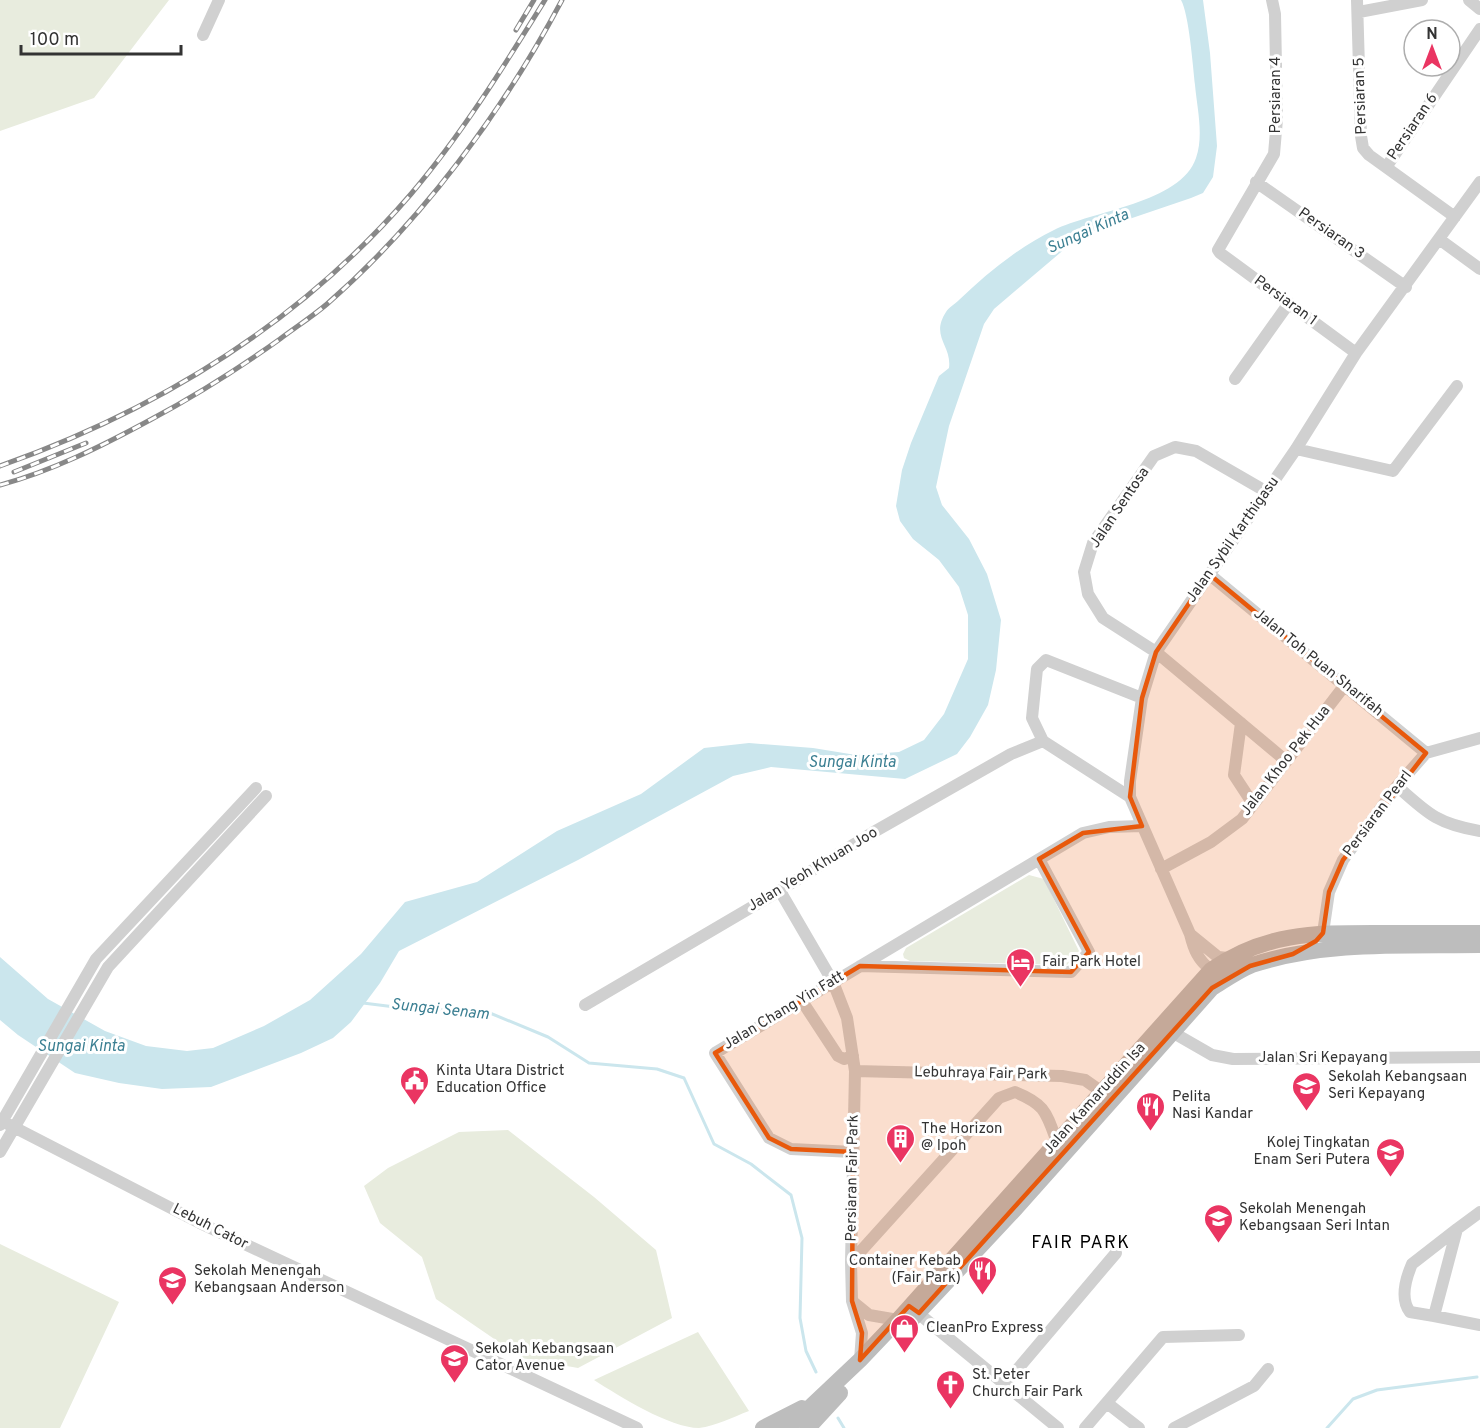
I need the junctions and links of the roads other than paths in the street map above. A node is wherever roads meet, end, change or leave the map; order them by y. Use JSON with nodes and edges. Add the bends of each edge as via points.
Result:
{"nodes":[{"id":1,"x":219,"y":0,"type":"edge"},
{"id":2,"x":1272,"y":0,"type":"edge"},
{"id":3,"x":1422,"y":0,"type":"edge"},
{"id":4,"x":1469,"y":0,"type":"edge"},
{"id":5,"x":1358,"y":6,"type":"edge"},
{"id":6,"x":1480,"y":9,"type":"edge"},
{"id":7,"x":1480,"y":29,"type":"edge"},
{"id":8,"x":203,"y":35,"type":"dead end"},
{"id":9,"x":1386,"y":166,"type":"junction"},
{"id":10,"x":1256,"y":182,"type":"junction"},
{"id":11,"x":1480,"y":182,"type":"edge"},
{"id":12,"x":1455,"y":217,"type":"junction"},
{"id":13,"x":1439,"y":239,"type":"junction"},
{"id":14,"x":1219,"y":247,"type":"joint"},
{"id":15,"x":1480,"y":269,"type":"edge"},
{"id":16,"x":1406,"y":286,"type":"junction"},
{"id":17,"x":1289,"y":303,"type":"junction"},
{"id":18,"x":1356,"y":353,"type":"junction"},
{"id":19,"x":1235,"y":379,"type":"dead end"},
{"id":20,"x":1457,"y":386,"type":"dead end"},
{"id":21,"x":1296,"y":449,"type":"junction"},
{"id":22,"x":1267,"y":492,"type":"junction"},
{"id":23,"x":1209,"y":574,"type":"junction"},
{"id":24,"x":1156,"y":652,"type":"junction"},
{"id":25,"x":1345,"y":685,"type":"junction"},
{"id":26,"x":1142,"y":698,"type":"junction"},
{"id":27,"x":1241,"y":723,"type":"junction"},
{"id":28,"x":1480,"y":738,"type":"edge"},
{"id":29,"x":1043,"y":741,"type":"junction"},
{"id":30,"x":1426,"y":753,"type":"junction"},
{"id":31,"x":1286,"y":760,"type":"junction"},
{"id":32,"x":1397,"y":786,"type":"junction"},
{"id":33,"x":1130,"y":797,"type":"junction"},
{"id":34,"x":1253,"y":804,"type":"junction"},
{"id":35,"x":1142,"y":826,"type":"junction"},
{"id":36,"x":1480,"y":831,"type":"edge"},
{"id":37,"x":1039,"y":859,"type":"junction"},
{"id":38,"x":1161,"y":869,"type":"junction"},
{"id":39,"x":780,"y":891,"type":"junction"},
{"id":40,"x":1323,"y":933,"type":"junction"},
{"id":41,"x":1480,"y":933,"type":"edge"},
{"id":42,"x":1190,"y":934,"type":"junction"},
{"id":43,"x":1480,"y":945,"type":"edge"},
{"id":44,"x":1293,"y":954,"type":"junction"},
{"id":45,"x":1228,"y":958,"type":"junction"},
{"id":46,"x":860,"y":966,"type":"junction"},
{"id":47,"x":1250,"y":966,"type":"junction"},
{"id":48,"x":1211,"y":970,"type":"junction"},
{"id":49,"x":833,"y":982,"type":"junction"},
{"id":50,"x":802,"y":1001,"type":"junction"},
{"id":51,"x":585,"y":1005,"type":"dead end"},
{"id":52,"x":1166,"y":1028,"type":"junction"},
{"id":53,"x":853,"y":1056,"type":"junction"},
{"id":54,"x":1480,"y":1057,"type":"edge"},
{"id":55,"x":855,"y":1071,"type":"junction"},
{"id":56,"x":1102,"y":1092,"type":"junction"},
{"id":57,"x":5,"y":1124,"type":"edge"},
{"id":58,"x":1057,"y":1142,"type":"junction"},
{"id":59,"x":0,"y":1152,"type":"edge"},
{"id":60,"x":853,"y":1152,"type":"junction"},
{"id":61,"x":1480,"y":1212,"type":"edge"},
{"id":62,"x":1457,"y":1229,"type":"junction"},
{"id":63,"x":1116,"y":1253,"type":"dead end"},
{"id":64,"x":851,"y":1262,"type":"junction"},
{"id":65,"x":852,"y":1301,"type":"junction"},
{"id":66,"x":914,"y":1310,"type":"junction"},
{"id":67,"x":1434,"y":1316,"type":"junction"},
{"id":68,"x":898,"y":1320,"type":"junction"},
{"id":69,"x":1480,"y":1325,"type":"edge"},
{"id":70,"x":1239,"y":1335,"type":"dead end"},
{"id":71,"x":860,"y":1360,"type":"junction"},
{"id":72,"x":1268,"y":1369,"type":"dead end"},
{"id":73,"x":1005,"y":1384,"type":"junction"},
{"id":74,"x":824,"y":1402,"type":"junction"},
{"id":75,"x":1107,"y":1403,"type":"junction"},
{"id":76,"x":637,"y":1428,"type":"edge"},
{"id":77,"x":763,"y":1428,"type":"edge"},
{"id":78,"x":788,"y":1428,"type":"edge"},
{"id":79,"x":808,"y":1428,"type":"edge"},
{"id":80,"x":818,"y":1428,"type":"edge"},
{"id":81,"x":1058,"y":1428,"type":"edge"},
{"id":82,"x":1085,"y":1428,"type":"edge"},
{"id":83,"x":1139,"y":1428,"type":"edge"},
{"id":84,"x":1174,"y":1428,"type":"edge"}],
"edges":[{"from":1,"to":8,"type":"street"},
{"from":2,"to":10,"type":"street","name":"Persiaran 4","via":[[1276,137],[1274,154]]},
{"from":3,"to":5,"type":"street"},
{"from":4,"to":6,"type":"street"},
{"from":5,"to":9,"type":"street","name":"Persiaran 5","via":[[1363,148]]},
{"from":7,"to":9,"type":"street","name":"Persiaran 6"},
{"from":9,"to":12,"type":"street","name":"Persiaran 5"},
{"from":10,"to":14,"type":"street","name":"Persiaran 4"},
{"from":10,"to":16,"type":"street","name":"Persiaran 3"},
{"from":11,"to":12,"type":"street","name":"Jalan Sybil Karthigasu"},
{"from":12,"to":13,"type":"street","name":"Jalan Sybil Karthigasu"},
{"from":13,"to":15,"type":"street"},
{"from":13,"to":16,"type":"street","name":"Jalan Sybil Karthigasu"},
{"from":14,"to":17,"type":"street","name":"Persiaran 1","via":[[1220,253]]},
{"from":16,"to":18,"type":"street","name":"Jalan Sybil Karthigasu"},
{"from":17,"to":18,"type":"street","name":"Persiaran 1"},
{"from":17,"to":19,"type":"street"},
{"from":18,"to":21,"type":"street","name":"Jalan Sybil Karthigasu"},
{"from":20,"to":21,"type":"street","via":[[1394,471]]},
{"from":21,"to":22,"type":"street","name":"Jalan Sybil Karthigasu"},
{"from":22,"to":23,"type":"street","name":"Jalan Sybil Karthigasu"},
{"from":22,"to":24,"type":"street","name":"Jalan Sentosa","via":[[1196,451],[1175,447],[1154,456],[1093,543],[1084,572],[1088,594],[1103,618]]},
{"from":23,"to":24,"type":"street","name":"Jalan Sybil Karthigasu"},
{"from":23,"to":25,"type":"street","name":"Jalan Toh Puan Sharifah"},
{"from":24,"to":26,"type":"street","name":"Jalan Sybil Karthigasu"},
{"from":24,"to":27,"type":"street","name":"Jalan Sentosa"},
{"from":25,"to":30,"type":"street","name":"Jalan Toh Puan Sharifah"},
{"from":25,"to":31,"type":"street","name":"Jalan Khoo Pek Hua"},
{"from":26,"to":29,"type":"street","via":[[1046,660],[1037,669],[1032,718]]},
{"from":26,"to":33,"type":"street","name":"Jalan Sybil Karthigasu"},
{"from":27,"to":31,"type":"street","name":"Jalan Sentosa"},
{"from":27,"to":34,"type":"street","via":[[1234,775]]},
{"from":28,"to":30,"type":"street"},
{"from":29,"to":33,"type":"street"},
{"from":29,"to":39,"type":"street","name":"Jalan Yeoh Khuan Joo","via":[[1011,753]]},
{"from":30,"to":32,"type":"street","name":"Persiaran Pearl"},
{"from":31,"to":34,"type":"street","name":"Jalan Khoo Pek Hua"},
{"from":32,"to":36,"type":"street","via":[[1441,822]]},
{"from":32,"to":40,"type":"street","name":"Persiaran Pearl","via":[[1343,860],[1329,892]]},
{"from":33,"to":35,"type":"street","name":"Jalan Sybil Karthigasu"},
{"from":34,"to":38,"type":"street","name":"Jalan Khoo Pek Hua","via":[[1242,819],[1210,842]]},
{"from":35,"to":37,"type":"street","name":"Jalan Chang Yin Fatt","via":[[1083,833]]},
{"from":35,"to":38,"type":"street","name":"Jalan Sybil Karthigasu"},
{"from":37,"to":46,"type":"street","name":"Jalan Chang Yin Fatt"},
{"from":37,"to":46,"type":"street","name":"Jalan Chang Yin Fatt","via":[[1089,952],[1071,972]]},
{"from":38,"to":42,"type":"street","name":"Jalan Sybil Karthigasu"},
{"from":39,"to":49,"type":"street","name":"Persiaran Fair Park"},
{"from":39,"to":51,"type":"street","name":"Jalan Yeoh Khuan Joo"},
{"from":40,"to":41,"type":"main road","name":"Jalan Kamaruddin Isa"},
{"from":40,"to":44,"type":"main road"},
{"from":40,"to":45,"type":"main road","name":"Jalan Kamaruddin Isa","via":[[1254,946]]},
{"from":42,"to":45,"type":"street","name":"Jalan Sybil Karthigasu","via":[[1218,957]]},
{"from":42,"to":48,"type":"street","name":"Jalan Sybil Karthigasu","via":[[1200,961]]},
{"from":43,"to":44,"type":"main road","name":"Jalan Kamaruddin Isa"},
{"from":44,"to":47,"type":"main road","name":"Jalan Kamaruddin Isa"},
{"from":45,"to":48,"type":"main road","name":"Jalan Kamaruddin Isa"},
{"from":46,"to":49,"type":"street","name":"Jalan Chang Yin Fatt"},
{"from":47,"to":48,"type":"main road","via":[[1241,963],[1222,971]]},
{"from":47,"to":52,"type":"main road","name":"Jalan Kamaruddin Isa","via":[[1212,988]]},
{"from":48,"to":52,"type":"main road","name":"Jalan Kamaruddin Isa"},
{"from":49,"to":50,"type":"street","name":"Jalan Chang Yin Fatt"},
{"from":49,"to":53,"type":"street","name":"Persiaran Fair Park","via":[[847,1018]]},
{"from":50,"to":53,"type":"street","via":[[838,1056]]},
{"from":50,"to":60,"type":"street","name":"Jalan Chang Yin Fatt","via":[[715,1053],[769,1138],[791,1149]]},
{"from":52,"to":54,"type":"street","name":"Jalan Sri Kepayang","via":[[1212,1055],[1233,1059]]},
{"from":52,"to":56,"type":"main road","name":"Jalan Kamaruddin Isa"},
{"from":52,"to":66,"type":"main road","name":"Jalan Kamaruddin Isa"},
{"from":53,"to":55,"type":"street","name":"Persiaran Fair Park"},
{"from":55,"to":56,"type":"street","name":"Lebuhraya Fair Park","via":[[1062,1076],[1085,1080]]},
{"from":55,"to":60,"type":"street","name":"Persiaran Fair Park"},
{"from":56,"to":58,"type":"main road","name":"Jalan Kamaruddin Isa"},
{"from":57,"to":57,"type":"street","via":[[96,959],[261,792],[108,967],[44,1080]]},
{"from":57,"to":59,"type":"street"},
{"from":57,"to":76,"type":"street","name":"Lebuh Cator","via":[[221,1234]]},
{"from":58,"to":64,"type":"street","via":[[1046,1114],[1033,1100],[1015,1092],[999,1098]]},
{"from":58,"to":66,"type":"main road","name":"Jalan Kamaruddin Isa"},
{"from":60,"to":64,"type":"street","name":"Persiaran Fair Park"},
{"from":61,"to":62,"type":"street"},
{"from":62,"to":67,"type":"street"},
{"from":62,"to":67,"type":"street","via":[[1409,1270],[1406,1307],[1410,1312]]},
{"from":63,"to":73,"type":"street"},
{"from":64,"to":65,"type":"street","name":"Persiaran Fair Park"},
{"from":65,"to":68,"type":"street","via":[[869,1315]]},
{"from":65,"to":71,"type":"street","name":"Persiaran Fair Park","via":[[862,1333]]},
{"from":66,"to":68,"type":"main road","name":"Jalan Kamaruddin Isa"},
{"from":66,"to":73,"type":"street"},
{"from":66,"to":74,"type":"main road","name":"Jalan Kamaruddin Isa"},
{"from":67,"to":69,"type":"street"},
{"from":68,"to":71,"type":"main road","name":"Jalan Kamaruddin Isa"},
{"from":70,"to":75,"type":"street","via":[[1163,1336]]},
{"from":71,"to":74,"type":"main road","name":"Jalan Kamaruddin Isa"},
{"from":72,"to":84,"type":"street","via":[[1254,1386]]},
{"from":73,"to":81,"type":"street"},
{"from":74,"to":77,"type":"main road"},
{"from":74,"to":78,"type":"main road","name":"Jalan Kamaruddin Isa"},
{"from":74,"to":79,"type":"main road","name":"Jalan Kamaruddin Isa"},
{"from":74,"to":80,"type":"main road"},
{"from":75,"to":82,"type":"street"},
{"from":75,"to":83,"type":"street"}]}
